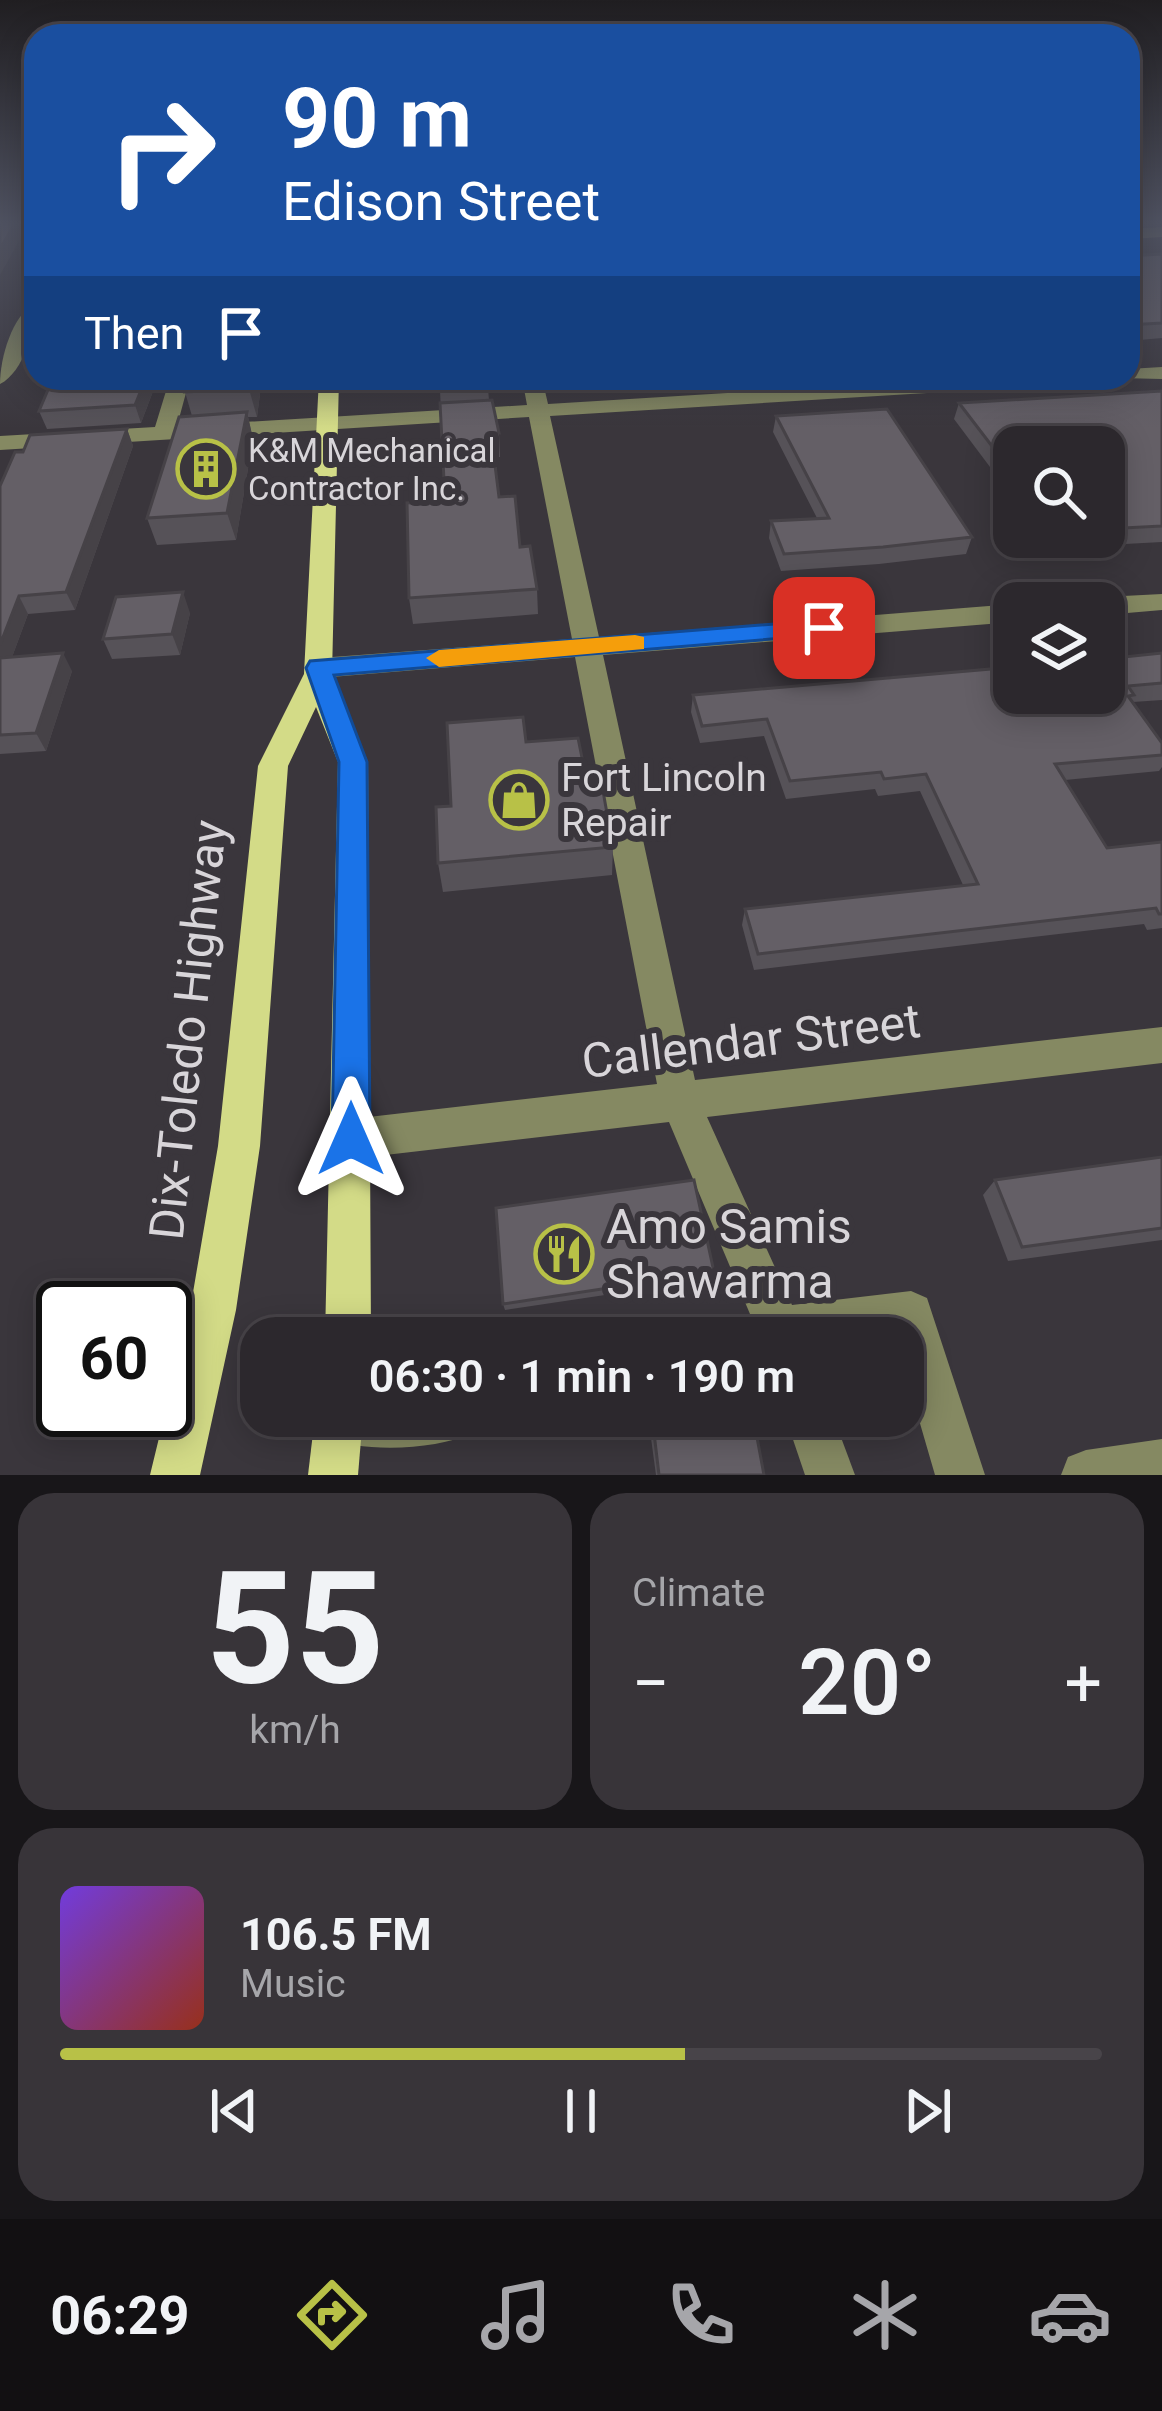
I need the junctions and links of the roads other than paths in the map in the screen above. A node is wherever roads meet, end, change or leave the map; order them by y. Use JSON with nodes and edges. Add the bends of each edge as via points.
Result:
{"nodes":[{"id":1,"x":24,"y":331,"type":"edge"},
{"id":2,"x":0,"y":378,"type":"edge"},
{"id":3,"x":177,"y":390,"type":"edge"},
{"id":4,"x":328,"y":390,"type":"edge"},
{"id":5,"x":671,"y":390,"type":"edge"},
{"id":6,"x":536,"y":394,"type":"edge"},
{"id":7,"x":327,"y":424,"type":"junction"},
{"id":8,"x":164,"y":434,"type":"junction"},
{"id":9,"x":0,"y":443,"type":"edge"},
{"id":10,"x":1162,"y":602,"type":"edge"},
{"id":11,"x":1125,"y":605,"type":"edge"},
{"id":12,"x":993,"y":616,"type":"edge"},
{"id":13,"x":587,"y":646,"type":"junction"},
{"id":14,"x":319,"y":671,"type":"junction"},
{"id":15,"x":1162,"y":1045,"type":"edge"},
{"id":16,"x":680,"y":1101,"type":"junction"},
{"id":17,"x":351,"y":1139,"type":"junction"},
{"id":18,"x":348,"y":1317,"type":"edge"},
{"id":19,"x":762,"y":1317,"type":"edge"},
{"id":20,"x":924,"y":1357,"type":"edge"},
{"id":21,"x":337,"y":1437,"type":"edge"},
{"id":22,"x":816,"y":1437,"type":"edge"},
{"id":23,"x":1162,"y":1464,"type":"edge"},
{"id":24,"x":175,"y":1475,"type":"edge"},
{"id":25,"x":333,"y":1475,"type":"edge"},
{"id":26,"x":830,"y":1475,"type":"edge"},
{"id":27,"x":960,"y":1475,"type":"edge"},
{"id":28,"x":1086,"y":1475,"type":"edge"}],
"edges":[{"from":1,"to":2,"type":"street"},
{"from":3,"to":8,"type":"street"},
{"from":4,"to":7,"type":"main road","name":"Dix-Toledo Highway"},
{"from":5,"to":6,"type":"street"},
{"from":6,"to":7,"type":"street"},
{"from":6,"to":13,"type":"street"},
{"from":7,"to":8,"type":"street"},
{"from":7,"to":14,"type":"main road","name":"Dix-Toledo Highway"},
{"from":8,"to":9,"type":"street"},
{"from":10,"to":11,"type":"street"},
{"from":12,"to":13,"type":"street"},
{"from":13,"to":14,"type":"street"},
{"from":13,"to":16,"type":"street"},
{"from":14,"to":17,"type":"main road","name":"Dix-Toledo Highway","via":[[353,762]]},
{"from":14,"to":24,"type":"main road","name":"Dix-Toledo Highway","via":[[273,766],[239,1146]]},
{"from":15,"to":16,"type":"street","name":"Callendar Street"},
{"from":16,"to":17,"type":"street","name":"Callendar Street"},
{"from":16,"to":19,"type":"street"},
{"from":17,"to":18,"type":"main road","name":"Dix-Toledo Highway"},
{"from":20,"to":27,"type":"street"},
{"from":21,"to":25,"type":"main road"},
{"from":22,"to":26,"type":"street"},
{"from":23,"to":28,"type":"street"}]}
